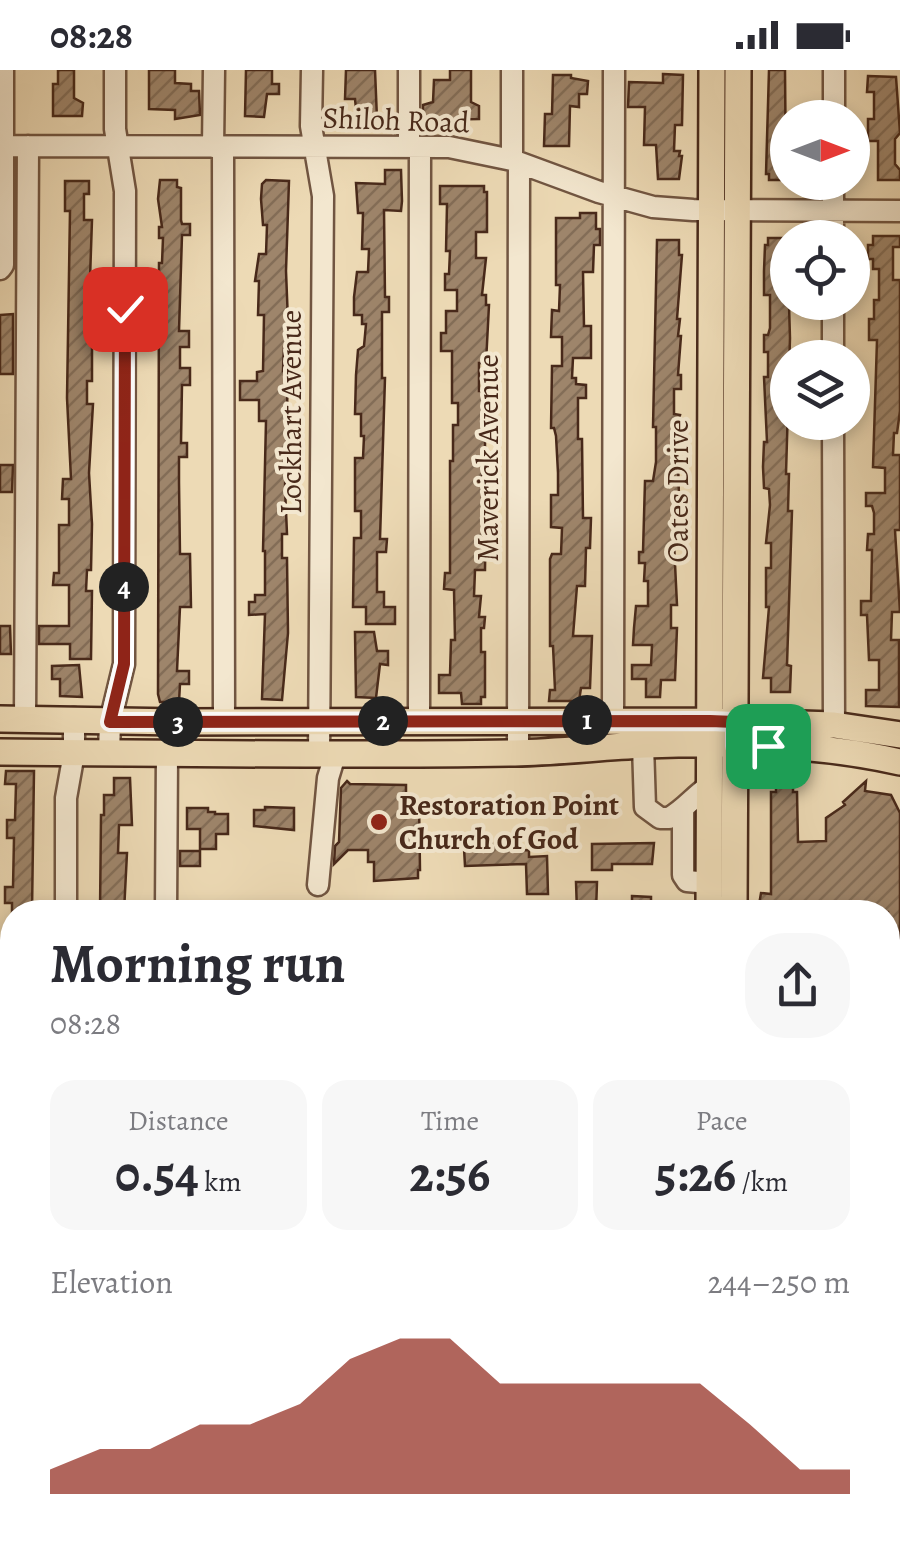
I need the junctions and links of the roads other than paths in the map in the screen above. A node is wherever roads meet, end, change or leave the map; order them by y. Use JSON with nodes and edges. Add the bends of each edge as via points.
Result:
{"nodes":[{"id":1,"x":3,"y":70,"type":"edge"},
{"id":2,"x":115,"y":70,"type":"edge"},
{"id":3,"x":214,"y":70,"type":"edge"},
{"id":4,"x":312,"y":70,"type":"edge"},
{"id":5,"x":409,"y":70,"type":"edge"},
{"id":6,"x":512,"y":70,"type":"edge"},
{"id":7,"x":614,"y":70,"type":"edge"},
{"id":8,"x":712,"y":70,"type":"edge"},
{"id":9,"x":738,"y":70,"type":"edge"},
{"id":10,"x":834,"y":70,"type":"edge"},
{"id":11,"x":834,"y":100,"type":"edge"},
{"id":12,"x":2,"y":146,"type":"edge"},
{"id":13,"x":28,"y":146,"type":"junction"},
{"id":14,"x":118,"y":146,"type":"junction"},
{"id":15,"x":314,"y":146,"type":"junction"},
{"id":16,"x":414,"y":146,"type":"junction"},
{"id":17,"x":218,"y":147,"type":"junction"},
{"id":18,"x":515,"y":162,"type":"junction"},
{"id":19,"x":614,"y":197,"type":"junction"},
{"id":20,"x":833,"y":200,"type":"edge"},
{"id":21,"x":710,"y":210,"type":"junction"},
{"id":22,"x":737,"y":210,"type":"junction"},
{"id":23,"x":833,"y":210,"type":"junction"},
{"id":24,"x":900,"y":210,"type":"edge"},
{"id":25,"x":833,"y":220,"type":"edge"},
{"id":26,"x":0,"y":270,"type":"edge"},
{"id":27,"x":833,"y":440,"type":"edge"},
{"id":28,"x":74,"y":718,"type":"junction"},
{"id":29,"x":12,"y":719,"type":"edge"},
{"id":30,"x":419,"y":720,"type":"junction"},
{"id":31,"x":517,"y":720,"type":"junction"},
{"id":32,"x":614,"y":720,"type":"junction"},
{"id":33,"x":319,"y":721,"type":"junction"},
{"id":34,"x":110,"y":722,"type":"junction"},
{"id":35,"x":224,"y":722,"type":"junction"},
{"id":36,"x":834,"y":725,"type":"junction"},
{"id":37,"x":722,"y":733,"type":"junction"},
{"id":38,"x":900,"y":736,"type":"edge"},
{"id":39,"x":643,"y":745,"type":"junction"},
{"id":40,"x":0,"y":752,"type":"edge"},
{"id":41,"x":74,"y":753,"type":"junction"},
{"id":42,"x":518,"y":753,"type":"junction"},
{"id":43,"x":109,"y":754,"type":"junction"},
{"id":44,"x":167,"y":754,"type":"junction"},
{"id":45,"x":327,"y":755,"type":"junction"},
{"id":46,"x":900,"y":762,"type":"edge"},
{"id":47,"x":710,"y":786,"type":"junction"},
{"id":48,"x":683,"y":810,"type":"junction"},
{"id":49,"x":709,"y":883,"type":"junction"},
{"id":50,"x":318,"y":885,"type":"dead end"},
{"id":51,"x":66,"y":900,"type":"edge"},
{"id":52,"x":166,"y":900,"type":"edge"},
{"id":53,"x":709,"y":900,"type":"edge"},
{"id":54,"x":733,"y":900,"type":"edge"}],
"edges":[{"from":1,"to":12,"type":"street"},
{"from":2,"to":14,"type":"street"},
{"from":3,"to":17,"type":"street"},
{"from":4,"to":15,"type":"street","name":"Lockhart Avenue"},
{"from":5,"to":16,"type":"street"},
{"from":6,"to":18,"type":"street","name":"Maverick Avenue"},
{"from":7,"to":19,"type":"street"},
{"from":8,"to":21,"type":"main road","name":"Oates Drive"},
{"from":9,"to":22,"type":"main road","name":"Oates Drive"},
{"from":10,"to":11,"type":"street"},
{"from":12,"to":13,"type":"street","name":"Shiloh Road"},
{"from":12,"to":26,"type":"street"},
{"from":13,"to":14,"type":"street","name":"Shiloh Road"},
{"from":13,"to":29,"type":"street"},
{"from":14,"to":17,"type":"street","name":"Shiloh Road"},
{"from":14,"to":34,"type":"street","via":[[125,191],[124,664]]},
{"from":15,"to":16,"type":"street","name":"Shiloh Road"},
{"from":15,"to":17,"type":"street","name":"Shiloh Road"},
{"from":15,"to":33,"type":"street","name":"Lockhart Avenue","via":[[322,196]]},
{"from":16,"to":18,"type":"street","name":"Shiloh Road"},
{"from":16,"to":30,"type":"street"},
{"from":17,"to":35,"type":"street"},
{"from":18,"to":19,"type":"street","name":"Shiloh Road"},
{"from":18,"to":31,"type":"street","name":"Maverick Avenue"},
{"from":19,"to":21,"type":"street","name":"Shiloh Road"},
{"from":19,"to":32,"type":"street"},
{"from":20,"to":23,"type":"street"},
{"from":21,"to":22,"type":"street","name":"Shiloh Road"},
{"from":21,"to":37,"type":"main road","name":"Oates Drive"},
{"from":22,"to":23,"type":"street","name":"Shiloh Road"},
{"from":22,"to":37,"type":"main road","name":"Oates Drive"},
{"from":23,"to":24,"type":"street","name":"Shiloh Road"},
{"from":23,"to":25,"type":"street"},
{"from":27,"to":36,"type":"street"},
{"from":28,"to":29,"type":"main road"},
{"from":28,"to":34,"type":"main road"},
{"from":28,"to":41,"type":"street"},
{"from":30,"to":31,"type":"main road"},
{"from":30,"to":33,"type":"main road"},
{"from":31,"to":32,"type":"main road"},
{"from":31,"to":42,"type":"street","name":"Maverick Avenue"},
{"from":32,"to":37,"type":"main road"},
{"from":33,"to":35,"type":"main road"},
{"from":33,"to":45,"type":"street","name":"Lockhart Avenue"},
{"from":34,"to":35,"type":"main road"},
{"from":34,"to":43,"type":"street"},
{"from":36,"to":37,"type":"main road"},
{"from":36,"to":38,"type":"main road"},
{"from":37,"to":39,"type":"main road"},
{"from":37,"to":46,"type":"main road"},
{"from":37,"to":47,"type":"main road","name":"Oates Drive"},
{"from":37,"to":54,"type":"main road","name":"Oates Drive"},
{"from":39,"to":42,"type":"main road"},
{"from":39,"to":48,"type":"street","via":[[644,806],[660,818]]},
{"from":40,"to":41,"type":"main road"},
{"from":41,"to":43,"type":"main road"},
{"from":41,"to":51,"type":"street","via":[[66,798]]},
{"from":42,"to":45,"type":"main road"},
{"from":43,"to":44,"type":"main road"},
{"from":44,"to":45,"type":"main road"},
{"from":44,"to":52,"type":"street"},
{"from":45,"to":50,"type":"street","name":"Lockhart Avenue"},
{"from":47,"to":48,"type":"street"},
{"from":47,"to":49,"type":"main road","name":"Oates Drive"},
{"from":48,"to":49,"type":"street","via":[[683,875]]},
{"from":49,"to":53,"type":"main road","name":"Oates Drive"}]}
